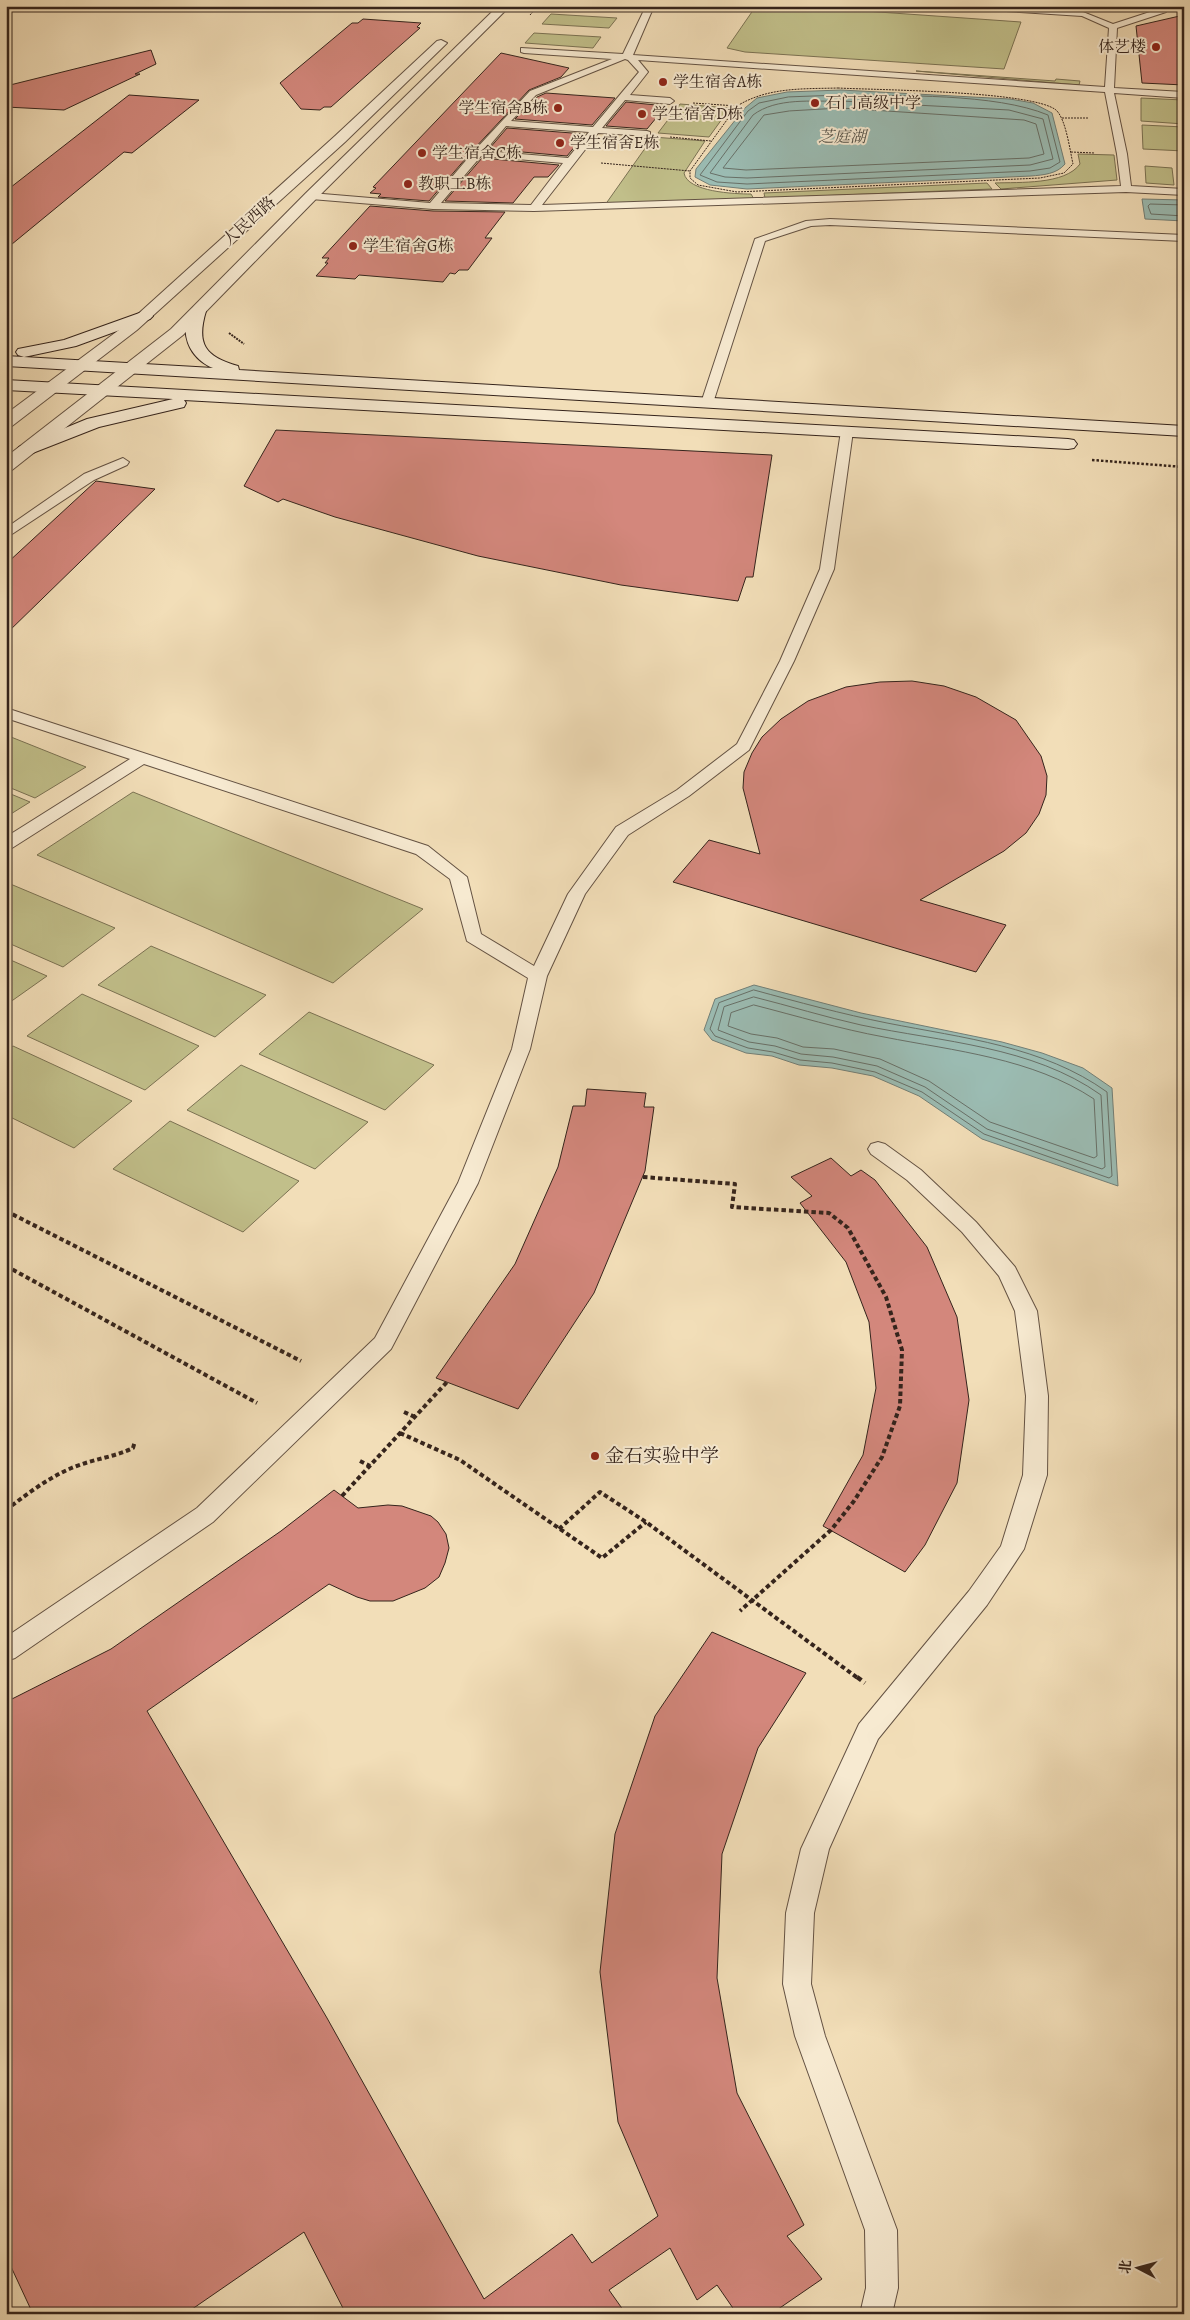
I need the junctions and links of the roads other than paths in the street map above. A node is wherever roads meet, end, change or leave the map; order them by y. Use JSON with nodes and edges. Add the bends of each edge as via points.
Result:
{"nodes":[{"id":1,"x":506,"y":6,"type":"edge"},
{"id":2,"x":959,"y":6,"type":"edge"},
{"id":3,"x":1164,"y":6,"type":"edge"},
{"id":4,"x":651,"y":7,"type":"edge"},
{"id":5,"x":1113,"y":27,"type":"junction"},
{"id":6,"x":452,"y":33,"type":"dead end"},
{"id":7,"x":524,"y":50,"type":"dead end"},
{"id":8,"x":628,"y":55,"type":"junction"},
{"id":9,"x":1110,"y":90,"type":"junction"},
{"id":10,"x":1184,"y":95,"type":"edge"},
{"id":11,"x":622,"y":97,"type":"junction"},
{"id":12,"x":670,"y":101,"type":"road end"},
{"id":13,"x":504,"y":123,"type":"junction"},
{"id":14,"x":597,"y":130,"type":"junction"},
{"id":15,"x":647,"y":134,"type":"road end"},
{"id":16,"x":477,"y":153,"type":"junction"},
{"id":17,"x":570,"y":161,"type":"junction"},
{"id":18,"x":1126,"y":188,"type":"junction"},
{"id":19,"x":1184,"y":192,"type":"edge"},
{"id":20,"x":311,"y":196,"type":"junction"},
{"id":21,"x":433,"y":206,"type":"junction"},
{"id":22,"x":534,"y":208,"type":"junction"},
{"id":23,"x":1038,"y":232,"type":"junction"},
{"id":24,"x":1184,"y":238,"type":"edge"},
{"id":25,"x":1184,"y":248,"type":"edge"},
{"id":26,"x":198,"y":311,"type":"junction"},
{"id":27,"x":145,"y":316,"type":"junction"},
{"id":28,"x":6,"y":354,"type":"edge"},
{"id":29,"x":6,"y":361,"type":"edge"},
{"id":30,"x":83,"y":364,"type":"junction"},
{"id":31,"x":132,"y":367,"type":"junction"},
{"id":32,"x":260,"y":375,"type":"junction"},
{"id":33,"x":6,"y":385,"type":"edge"},
{"id":34,"x":52,"y":387,"type":"junction"},
{"id":35,"x":102,"y":390,"type":"junction"},
{"id":36,"x":230,"y":396,"type":"junction"},
{"id":37,"x":707,"y":403,"type":"junction"},
{"id":38,"x":6,"y":422,"type":"edge"},
{"id":39,"x":847,"y":431,"type":"junction"},
{"id":40,"x":1184,"y":432,"type":"edge"},
{"id":41,"x":25,"y":451,"type":"junction"},
{"id":42,"x":1085,"y":452,"type":"road end"},
{"id":43,"x":122,"y":462,"type":"dead end"},
{"id":44,"x":6,"y":466,"type":"edge"},
{"id":45,"x":6,"y":534,"type":"edge"},
{"id":46,"x":6,"y":713,"type":"edge"},
{"id":47,"x":142,"y":758,"type":"junction"},
{"id":48,"x":6,"y":844,"type":"edge"},
{"id":49,"x":538,"y":976,"type":"junction"},
{"id":50,"x":878,"y":1149,"type":"dead end"},
{"id":51,"x":6,"y":1651,"type":"edge"},
{"id":52,"x":876,"y":2314,"type":"edge"}],
"edges":[{"from":1,"to":20,"type":"street"},
{"from":2,"to":5,"type":"lane","via":[[1083,14]]},
{"from":3,"to":5,"type":"lane","via":[[1163,10]]},
{"from":4,"to":8,"type":"lane"},
{"from":5,"to":9,"type":"lane"},
{"from":6,"to":27,"type":"street","name":"人民西路"},
{"from":7,"to":8,"type":"lane"},
{"from":8,"to":9,"type":"lane"},
{"from":8,"to":11,"type":"lane","via":[[644,72]]},
{"from":8,"to":13,"type":"lane","via":[[533,93]]},
{"from":9,"to":10,"type":"lane"},
{"from":9,"to":18,"type":"lane"},
{"from":11,"to":12,"type":"lane"},
{"from":11,"to":14,"type":"lane"},
{"from":13,"to":14,"type":"lane"},
{"from":13,"to":16,"type":"lane"},
{"from":14,"to":15,"type":"lane"},
{"from":14,"to":17,"type":"lane"},
{"from":16,"to":17,"type":"lane"},
{"from":16,"to":21,"type":"lane"},
{"from":17,"to":22,"type":"lane"},
{"from":18,"to":19,"type":"lane"},
{"from":18,"to":22,"type":"lane"},
{"from":20,"to":21,"type":"lane"},
{"from":20,"to":26,"type":"street"},
{"from":21,"to":22,"type":"lane"},
{"from":23,"to":24,"type":"lane"},
{"from":23,"to":25,"type":"lane","via":[[1073,242]]},
{"from":23,"to":37,"type":"lane","via":[[830,222],[810,223],[760,240]]},
{"from":26,"to":31,"type":"street"},
{"from":26,"to":32,"type":"street","via":[[192,327],[199,352],[224,368]]},
{"from":27,"to":28,"type":"street","via":[[35,351]]},
{"from":27,"to":30,"type":"street","name":"人民西路"},
{"from":29,"to":30,"type":"street"},
{"from":30,"to":31,"type":"street"},
{"from":30,"to":34,"type":"street","name":"人民西路"},
{"from":31,"to":32,"type":"street"},
{"from":31,"to":35,"type":"street"},
{"from":32,"to":37,"type":"street"},
{"from":33,"to":34,"type":"street"},
{"from":34,"to":35,"type":"street"},
{"from":34,"to":38,"type":"street","name":"人民西路"},
{"from":35,"to":36,"type":"street"},
{"from":35,"to":41,"type":"street"},
{"from":36,"to":39,"type":"street"},
{"from":36,"to":41,"type":"street","via":[[171,404],[93,423]]},
{"from":37,"to":40,"type":"street"},
{"from":39,"to":42,"type":"street"},
{"from":39,"to":49,"type":"lane","via":[[827,569],[787,661],[743,748],[683,793],[622,831],[577,894]]},
{"from":41,"to":44,"type":"street"},
{"from":43,"to":45,"type":"lane","via":[[89,477]]},
{"from":46,"to":47,"type":"lane"},
{"from":47,"to":48,"type":"lane"},
{"from":47,"to":49,"type":"lane","via":[[422,850],[458,877],[472,938]]},
{"from":49,"to":51,"type":"lane","via":[[521,1049],[468,1183],[383,1343],[205,1515]]},
{"from":50,"to":52,"type":"lane","via":[[914,1176],[969,1226],[1008,1272],[1026,1311],[1037,1396],[1035,1475],[1012,1549],[978,1598],[868,1732],[815,1848],[800,1913],[796,1984],[810,2036],[881,2230],[882,2288]]}]}
